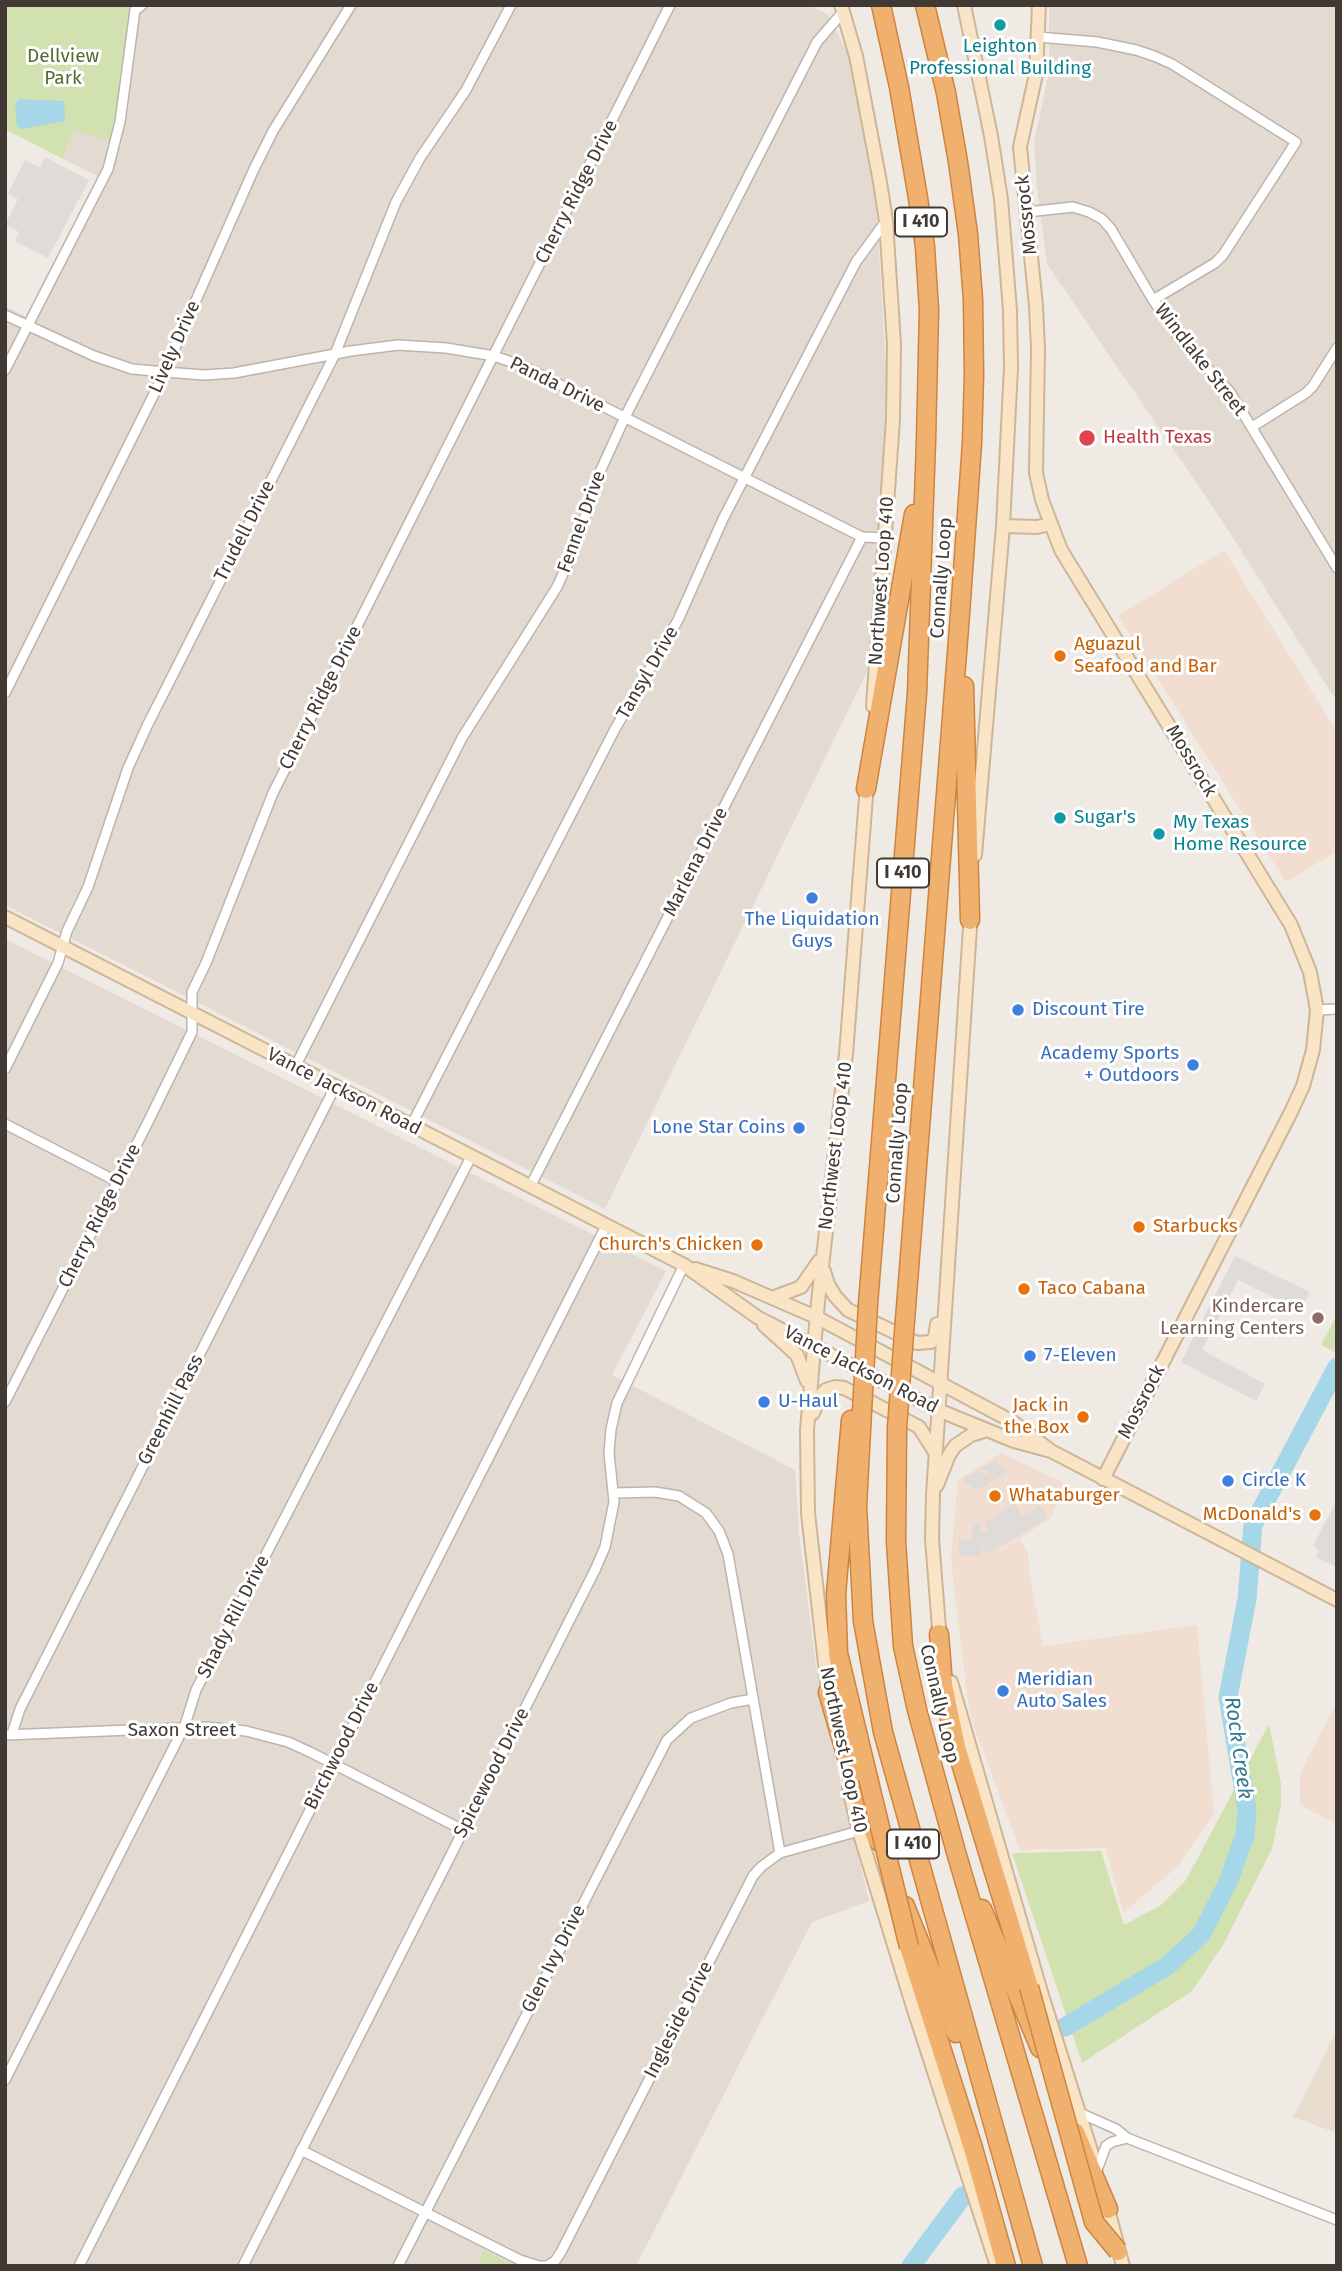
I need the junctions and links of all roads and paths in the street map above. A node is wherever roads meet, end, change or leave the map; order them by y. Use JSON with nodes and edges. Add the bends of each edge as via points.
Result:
{"nodes":[{"id":1,"x":351,"y":5,"type":"edge"},
{"id":2,"x":511,"y":5,"type":"edge"},
{"id":3,"x":670,"y":5,"type":"edge"},
{"id":4,"x":881,"y":5,"type":"edge"},
{"id":5,"x":925,"y":5,"type":"edge"},
{"id":6,"x":964,"y":5,"type":"edge"},
{"id":7,"x":1039,"y":5,"type":"edge"},
{"id":8,"x":137,"y":7,"type":"edge"},
{"id":9,"x":842,"y":8,"type":"edge"},
{"id":10,"x":1038,"y":37,"type":"junction"},
{"id":11,"x":1027,"y":212,"type":"junction"},
{"id":12,"x":886,"y":221,"type":"junction"},
{"id":13,"x":1153,"y":300,"type":"junction"},
{"id":14,"x":5,"y":315,"type":"edge"},
{"id":15,"x":27,"y":326,"type":"junction"},
{"id":16,"x":1337,"y":348,"type":"edge"},
{"id":17,"x":335,"y":354,"type":"junction"},
{"id":18,"x":494,"y":356,"type":"junction"},
{"id":19,"x":5,"y":370,"type":"edge"},
{"id":20,"x":165,"y":372,"type":"junction"},
{"id":21,"x":625,"y":417,"type":"junction"},
{"id":22,"x":1252,"y":427,"type":"junction"},
{"id":23,"x":926,"y":442,"type":"junction"},
{"id":24,"x":745,"y":477,"type":"junction"},
{"id":25,"x":1051,"y":524,"type":"junction"},
{"id":26,"x":1003,"y":526,"type":"junction"},
{"id":27,"x":862,"y":537,"type":"junction"},
{"id":28,"x":885,"y":538,"type":"junction"},
{"id":29,"x":1336,"y":565,"type":"edge"},
{"id":30,"x":960,"y":614,"type":"junction"},
{"id":31,"x":5,"y":693,"type":"edge"},
{"id":32,"x":866,"y":789,"type":"junction"},
{"id":33,"x":5,"y":917,"type":"edge"},
{"id":34,"x":970,"y":920,"type":"junction"},
{"id":35,"x":62,"y":947,"type":"junction"},
{"id":36,"x":1337,"y":1009,"type":"edge"},
{"id":37,"x":1317,"y":1010,"type":"junction"},
{"id":38,"x":191,"y":1013,"type":"junction"},
{"id":39,"x":295,"y":1067,"type":"junction"},
{"id":40,"x":5,"y":1069,"type":"edge"},
{"id":41,"x":335,"y":1087,"type":"junction"},
{"id":42,"x":5,"y":1124,"type":"edge"},
{"id":43,"x":411,"y":1126,"type":"junction"},
{"id":44,"x":471,"y":1157,"type":"junction"},
{"id":45,"x":118,"y":1182,"type":"junction"},
{"id":46,"x":530,"y":1186,"type":"junction"},
{"id":47,"x":606,"y":1226,"type":"junction"},
{"id":48,"x":822,"y":1259,"type":"junction"},
{"id":49,"x":684,"y":1265,"type":"junction"},
{"id":50,"x":946,"y":1279,"type":"junction"},
{"id":51,"x":772,"y":1298,"type":"junction"},
{"id":52,"x":757,"y":1317,"type":"junction"},
{"id":53,"x":816,"y":1317,"type":"junction"},
{"id":54,"x":814,"y":1345,"type":"junction"},
{"id":55,"x":940,"y":1383,"type":"junction"},
{"id":56,"x":809,"y":1390,"type":"junction"},
{"id":57,"x":5,"y":1402,"type":"edge"},
{"id":58,"x":858,"y":1408,"type":"junction"},
{"id":59,"x":938,"y":1410,"type":"junction"},
{"id":60,"x":807,"y":1430,"type":"junction"},
{"id":61,"x":987,"y":1430,"type":"junction"},
{"id":62,"x":1051,"y":1451,"type":"junction"},
{"id":63,"x":935,"y":1453,"type":"junction"},
{"id":64,"x":1103,"y":1479,"type":"junction"},
{"id":65,"x":614,"y":1493,"type":"junction"},
{"id":66,"x":933,"y":1495,"type":"junction"},
{"id":67,"x":1337,"y":1600,"type":"edge"},
{"id":68,"x":939,"y":1634,"type":"junction"},
{"id":69,"x":828,"y":1692,"type":"junction"},
{"id":70,"x":753,"y":1699,"type":"junction"},
{"id":71,"x":182,"y":1729,"type":"junction"},
{"id":72,"x":8,"y":1736,"type":"edge"},
{"id":73,"x":333,"y":1763,"type":"junction"},
{"id":74,"x":463,"y":1830,"type":"junction"},
{"id":75,"x":859,"y":1831,"type":"junction"},
{"id":76,"x":956,"y":1852,"type":"junction"},
{"id":77,"x":780,"y":1853,"type":"junction"},
{"id":78,"x":5,"y":2080,"type":"edge"},
{"id":79,"x":1080,"y":2113,"type":"junction"},
{"id":80,"x":989,"y":2114,"type":"junction"},
{"id":81,"x":1126,"y":2138,"type":"junction"},
{"id":82,"x":301,"y":2150,"type":"junction"},
{"id":83,"x":1097,"y":2170,"type":"junction"},
{"id":84,"x":1108,"y":2209,"type":"junction"},
{"id":85,"x":426,"y":2213,"type":"junction"},
{"id":86,"x":1337,"y":2220,"type":"edge"},
{"id":87,"x":1121,"y":2261,"type":"edge"},
{"id":88,"x":79,"y":2266,"type":"edge"},
{"id":89,"x":243,"y":2266,"type":"edge"},
{"id":90,"x":398,"y":2266,"type":"edge"},
{"id":91,"x":540,"y":2266,"type":"edge"},
{"id":92,"x":547,"y":2266,"type":"edge"},
{"id":93,"x":997,"y":2266,"type":"edge"},
{"id":94,"x":1006,"y":2266,"type":"edge"},
{"id":95,"x":1033,"y":2266,"type":"edge"},
{"id":96,"x":1078,"y":2266,"type":"edge"}],
"edges":[{"from":1,"to":20,"type":"street","name":"Lively Drive","via":[[273,131]]},
{"from":2,"to":17,"type":"street","name":"Trudell Drive","via":[[471,81],[396,202]]},
{"from":3,"to":18,"type":"street","name":"Cherry Ridge Drive"},
{"from":4,"to":23,"type":"highway","name":"Connally Loop","number":"I 410","via":[[925,247],[929,310]]},
{"from":5,"to":30,"type":"highway","name":"Connally Loop","number":"I 410","via":[[958,162],[972,300],[972,443]]},
{"from":6,"to":26,"type":"main road","via":[[993,149],[1007,265],[1011,367]]},
{"from":7,"to":10,"type":"main road","name":"Mossrock"},
{"from":8,"to":15,"type":"street","via":[[114,152],[102,184]]},
{"from":9,"to":12,"type":"main road","name":"Northwest Loop 410","via":[[869,118]]},
{"from":9,"to":21,"type":"street","name":"Fennel Drive","via":[[817,42]]},
{"from":10,"to":11,"type":"main road","name":"Mossrock","via":[[1034,84],[1020,147]]},
{"from":10,"to":13,"type":"street","via":[[1107,43],[1154,56],[1296,142],[1223,255]]},
{"from":11,"to":13,"type":"street","name":"Windlake Street","via":[[1073,207],[1102,219]]},
{"from":11,"to":25,"type":"main road","name":"Mossrock","via":[[1038,349],[1036,473]]},
{"from":12,"to":24,"type":"street","name":"Tansyl Drive","via":[[856,262]]},
{"from":12,"to":28,"type":"main road","name":"Northwest Loop 410","via":[[894,386]]},
{"from":13,"to":22,"type":"street","name":"Windlake Street","via":[[1180,339],[1230,392]]},
{"from":14,"to":15,"type":"street","name":"Panda Drive"},
{"from":15,"to":19,"type":"street"},
{"from":15,"to":20,"type":"street","name":"Panda Drive","via":[[120,365]]},
{"from":16,"to":22,"type":"street","via":[[1306,393]]},
{"from":17,"to":18,"type":"street","name":"Panda Drive","via":[[421,345]]},
{"from":17,"to":20,"type":"street","name":"Panda Drive","via":[[234,373]]},
{"from":17,"to":35,"type":"street","name":"Trudell Drive","via":[[147,726]]},
{"from":18,"to":21,"type":"street","name":"Panda Drive"},
{"from":18,"to":38,"type":"street","name":"Cherry Ridge Drive","via":[[273,793],[192,992]]},
{"from":20,"to":31,"type":"street","name":"Lively Drive"},
{"from":21,"to":24,"type":"street","name":"Panda Drive"},
{"from":21,"to":39,"type":"street","name":"Fennel Drive","via":[[557,587],[462,738]]},
{"from":22,"to":29,"type":"street","name":"Windlake Street"},
{"from":23,"to":32,"type":"highway"},
{"from":23,"to":58,"type":"highway","name":"Connally Loop","number":"I 410","bridge":true,"via":[[917,693]]},
{"from":24,"to":27,"type":"street","name":"Panda Drive"},
{"from":24,"to":43,"type":"street","name":"Tansyl Drive","via":[[678,620],[615,729]]},
{"from":25,"to":26,"type":"main road"},
{"from":25,"to":37,"type":"main road","name":"Mossrock","via":[[1062,550],[1291,925],[1310,972]]},
{"from":26,"to":34,"type":"main road"},
{"from":27,"to":28,"type":"street","name":"Panda Drive"},
{"from":27,"to":46,"type":"street","name":"Marlena Drive"},
{"from":28,"to":32,"type":"main road","name":"Northwest Loop 410"},
{"from":30,"to":34,"type":"highway"},
{"from":30,"to":76,"type":"highway","name":"Connally Loop","number":"I 410","bridge":true,"via":[[897,1428],[896,1542],[903,1646]]},
{"from":32,"to":48,"type":"main road","name":"Northwest Loop 410","via":[[846,1054]]},
{"from":33,"to":35,"type":"main road","name":"Vance Jackson Road"},
{"from":34,"to":50,"type":"main road"},
{"from":35,"to":38,"type":"main road","name":"Vance Jackson Road"},
{"from":35,"to":40,"type":"street","name":"Trudell Drive"},
{"from":36,"to":37,"type":"street"},
{"from":37,"to":64,"type":"main road","name":"Mossrock","via":[[1303,1086]]},
{"from":38,"to":39,"type":"main road","name":"Vance Jackson Road"},
{"from":38,"to":45,"type":"street","name":"Cherry Ridge Drive","via":[[192,1032]]},
{"from":39,"to":41,"type":"main road","name":"Vance Jackson Road"},
{"from":41,"to":43,"type":"main road","name":"Vance Jackson Road"},
{"from":41,"to":72,"type":"street","name":"Greenhill Pass"},
{"from":42,"to":45,"type":"street"},
{"from":43,"to":44,"type":"main road","name":"Vance Jackson Road"},
{"from":44,"to":46,"type":"main road","name":"Vance Jackson Road"},
{"from":44,"to":71,"type":"street","name":"Shady Rill Drive","via":[[196,1690]]},
{"from":45,"to":57,"type":"street","name":"Cherry Ridge Drive"},
{"from":46,"to":47,"type":"main road","name":"Vance Jackson Road"},
{"from":47,"to":49,"type":"main road","name":"Vance Jackson Road"},
{"from":47,"to":73,"type":"street","name":"Birchwood Drive"},
{"from":48,"to":50,"type":"main road","via":[[828,1284],[848,1310],[917,1343],[935,1337]]},
{"from":48,"to":51,"type":"main road","via":[[802,1287]]},
{"from":48,"to":53,"type":"main road","name":"Northwest Loop 410"},
{"from":49,"to":51,"type":"main road","name":"Vance Jackson Road"},
{"from":49,"to":52,"type":"main road","name":"Vance Jackson Road"},
{"from":49,"to":65,"type":"street","name":"Spicewood Drive","via":[[617,1403],[610,1453]]},
{"from":50,"to":55,"type":"main road"},
{"from":51,"to":53,"type":"main road","name":"Vance Jackson Road"},
{"from":52,"to":54,"type":"main road","name":"Vance Jackson Road"},
{"from":52,"to":56,"type":"main road","via":[[797,1355]]},
{"from":53,"to":54,"type":"main road","name":"Northwest Loop 410"},
{"from":53,"to":55,"type":"main road","name":"Vance Jackson Road"},
{"from":54,"to":56,"type":"main road","name":"Northwest Loop 410"},
{"from":54,"to":59,"type":"main road","name":"Vance Jackson Road"},
{"from":55,"to":59,"type":"main road"},
{"from":55,"to":62,"type":"main road","name":"Vance Jackson Road","via":[[1013,1422]]},
{"from":56,"to":60,"type":"main road","name":"Northwest Loop 410"},
{"from":58,"to":80,"type":"highway","number":"I 410","via":[[857,1506],[863,1621],[871,1670],[898,1792]]},
{"from":58,"to":94,"type":"highway","bridge":true,"via":[[847,1447],[836,1594],[838,1653],[909,1947]]},
{"from":59,"to":61,"type":"main road","name":"Vance Jackson Road"},
{"from":59,"to":63,"type":"main road"},
{"from":60,"to":63,"type":"main road","via":[[820,1395],[844,1388],[919,1427]]},
{"from":60,"to":69,"type":"main road","name":"Northwest Loop 410","via":[[808,1513]]},
{"from":61,"to":62,"type":"main road","name":"Vance Jackson Road"},
{"from":61,"to":66,"type":"main road","via":[[955,1446]]},
{"from":62,"to":64,"type":"main road","name":"Vance Jackson Road"},
{"from":63,"to":66,"type":"main road"},
{"from":64,"to":67,"type":"main road","name":"Vance Jackson Road"},
{"from":65,"to":70,"type":"street","via":[[679,1496],[713,1521],[728,1554]]},
{"from":65,"to":74,"type":"street","name":"Spicewood Drive","via":[[611,1524],[595,1570]]},
{"from":66,"to":68,"type":"main road"},
{"from":68,"to":79,"type":"main road","via":[[967,1742]]},
{"from":68,"to":87,"type":"highway","bridge":true,"via":[[943,1685],[956,1747],[1094,2222]]},
{"from":69,"to":75,"type":"main road","name":"Northwest Loop 410"},
{"from":69,"to":80,"type":"highway","via":[[855,1786]]},
{"from":70,"to":77,"type":"street"},
{"from":70,"to":85,"type":"street","name":"Glen Ivy Drive","via":[[691,1718],[667,1740]]},
{"from":71,"to":72,"type":"street","name":"Saxon Street"},
{"from":71,"to":73,"type":"street","name":"Saxon Street","via":[[246,1731],[288,1742]]},
{"from":71,"to":78,"type":"street","name":"Shady Rill Drive"},
{"from":73,"to":74,"type":"street","name":"Saxon Street"},
{"from":73,"to":88,"type":"street","name":"Birchwood Drive"},
{"from":74,"to":82,"type":"street","name":"Spicewood Drive"},
{"from":75,"to":77,"type":"street","name":"Ingleside Drive"},
{"from":75,"to":93,"type":"main road","name":"Northwest Loop 410"},
{"from":76,"to":84,"type":"highway"},
{"from":76,"to":96,"type":"highway","name":"Connally Loop","number":"I 410"},
{"from":77,"to":92,"type":"street","name":"Ingleside Drive","via":[[761,1867],[746,1887],[561,2252]]},
{"from":79,"to":81,"type":"street"},
{"from":79,"to":83,"type":"main road"},
{"from":80,"to":95,"type":"highway","number":"I 410"},
{"from":81,"to":83,"type":"street","via":[[1106,2146]]},
{"from":81,"to":86,"type":"street"},
{"from":82,"to":85,"type":"street"},
{"from":82,"to":89,"type":"street","name":"Spicewood Drive"},
{"from":83,"to":84,"type":"main road"},
{"from":84,"to":87,"type":"main road"},
{"from":85,"to":90,"type":"street","name":"Glen Ivy Drive"},
{"from":85,"to":91,"type":"street"},
{"from":91,"to":92,"type":"street"}]}
